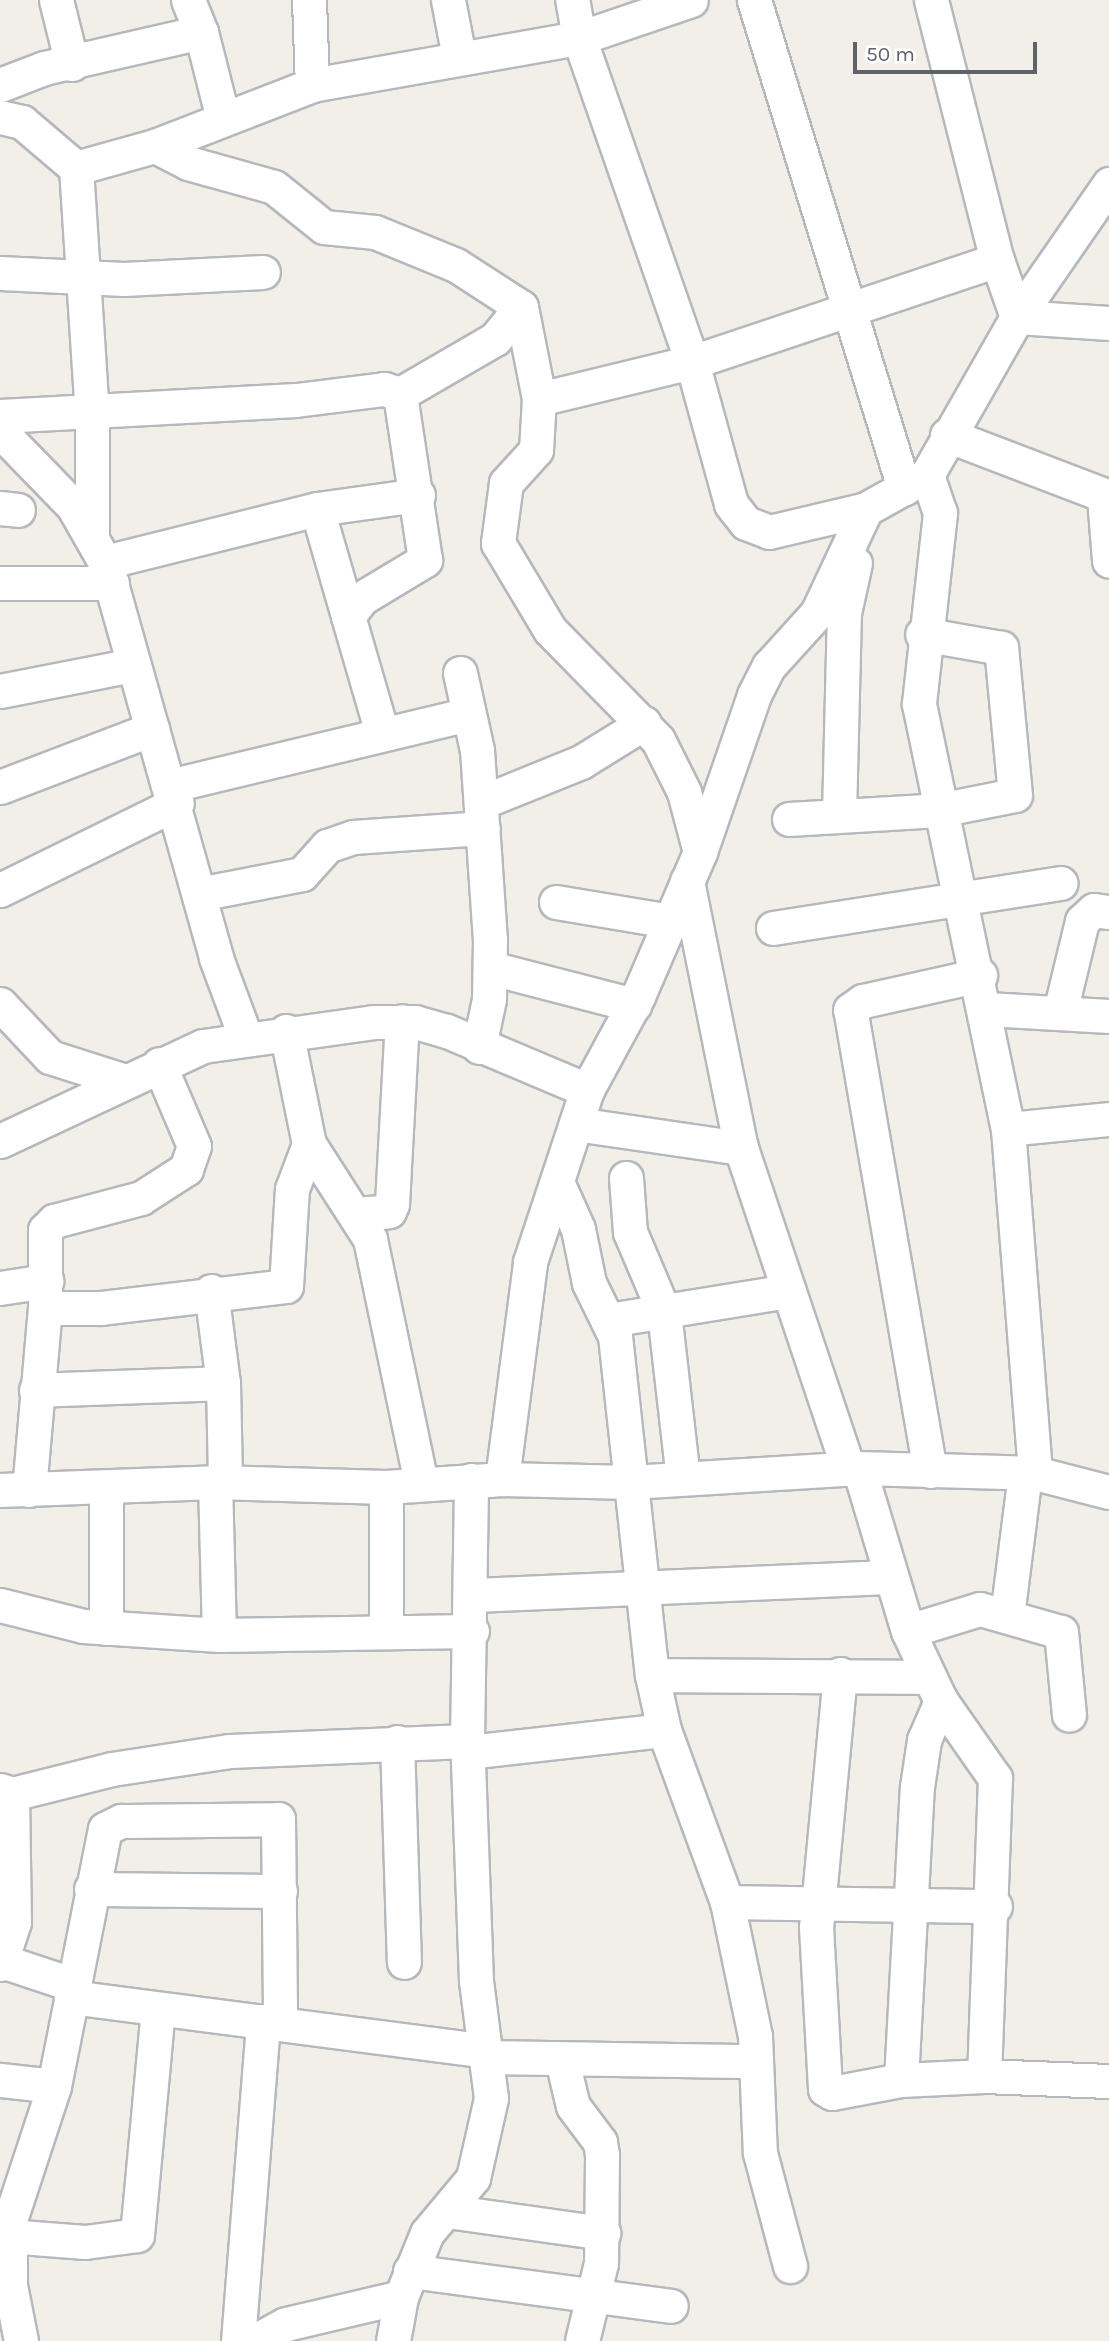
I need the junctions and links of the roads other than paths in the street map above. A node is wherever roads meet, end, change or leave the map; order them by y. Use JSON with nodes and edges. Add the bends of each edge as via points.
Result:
{"nodes":[{"id":1,"x":56,"y":0,"type":"edge"},
{"id":2,"x":188,"y":0,"type":"edge"},
{"id":3,"x":309,"y":0,"type":"edge"},
{"id":4,"x":448,"y":0,"type":"edge"},
{"id":5,"x":572,"y":0,"type":"edge"},
{"id":6,"x":691,"y":0,"type":"edge"},
{"id":7,"x":754,"y":0,"type":"edge"},
{"id":8,"x":931,"y":0,"type":"edge"},
{"id":9,"x":201,"y":32,"type":"junction"},
{"id":10,"x":579,"y":38,"type":"junction"},
{"id":11,"x":459,"y":57,"type":"junction"},
{"id":12,"x":72,"y":64,"type":"junction"},
{"id":13,"x":0,"y":85,"type":"edge"},
{"id":14,"x":312,"y":85,"type":"junction"},
{"id":15,"x":222,"y":115,"type":"junction"},
{"id":16,"x":0,"y":117,"type":"edge"},
{"id":17,"x":155,"y":146,"type":"junction"},
{"id":18,"x":76,"y":168,"type":"junction"},
{"id":19,"x":1109,"y":184,"type":"edge"},
{"id":20,"x":1097,"y":219,"type":"edge"},
{"id":21,"x":997,"y":260,"type":"junction"},
{"id":22,"x":0,"y":272,"type":"edge"},
{"id":23,"x":263,"y":272,"type":"dead end"},
{"id":24,"x":82,"y":275,"type":"junction"},
{"id":25,"x":521,"y":307,"type":"junction"},
{"id":26,"x":845,"y":308,"type":"junction"},
{"id":27,"x":1017,"y":317,"type":"junction"},
{"id":28,"x":1109,"y":323,"type":"edge"},
{"id":29,"x":692,"y":362,"type":"junction"},
{"id":30,"x":400,"y":394,"type":"junction"},
{"id":31,"x":539,"y":399,"type":"junction"},
{"id":32,"x":92,"y":413,"type":"junction"},
{"id":33,"x":0,"y":416,"type":"edge"},
{"id":34,"x":0,"y":431,"type":"edge"},
{"id":35,"x":947,"y":435,"type":"junction"},
{"id":36,"x":915,"y":481,"type":"junction"},
{"id":37,"x":418,"y":495,"type":"junction"},
{"id":38,"x":1107,"y":497,"type":"edge"},
{"id":39,"x":317,"y":509,"type":"junction"},
{"id":40,"x":866,"y":509,"type":"junction"},
{"id":41,"x":103,"y":561,"type":"junction"},
{"id":42,"x":1109,"y":561,"type":"edge"},
{"id":43,"x":0,"y":583,"type":"edge"},
{"id":44,"x":348,"y":616,"type":"junction"},
{"id":45,"x":922,"y":634,"type":"junction"},
{"id":46,"x":133,"y":664,"type":"junction"},
{"id":47,"x":460,"y":673,"type":"dead end"},
{"id":48,"x":0,"y":691,"type":"edge"},
{"id":49,"x":468,"y":714,"type":"junction"},
{"id":50,"x":644,"y":723,"type":"junction"},
{"id":51,"x":152,"y":729,"type":"junction"},
{"id":52,"x":382,"y":733,"type":"junction"},
{"id":53,"x":0,"y":787,"type":"edge"},
{"id":54,"x":175,"y":794,"type":"junction"},
{"id":55,"x":939,"y":810,"type":"junction"},
{"id":56,"x":482,"y":815,"type":"junction"},
{"id":57,"x":839,"y":815,"type":"junction"},
{"id":58,"x":789,"y":818,"type":"dead end"},
{"id":59,"x":694,"y":866,"type":"junction"},
{"id":60,"x":1061,"y":883,"type":"dead end"},
{"id":61,"x":0,"y":890,"type":"edge"},
{"id":62,"x":199,"y":894,"type":"junction"},
{"id":63,"x":961,"y":895,"type":"junction"},
{"id":64,"x":556,"y":902,"type":"dead end"},
{"id":65,"x":1109,"y":912,"type":"edge"},
{"id":66,"x":670,"y":921,"type":"junction"},
{"id":67,"x":773,"y":928,"type":"dead end"},
{"id":68,"x":491,"y":968,"type":"junction"},
{"id":69,"x":979,"y":975,"type":"junction"},
{"id":70,"x":0,"y":1004,"type":"edge"},
{"id":71,"x":634,"y":1005,"type":"junction"},
{"id":72,"x":988,"y":1009,"type":"junction"},
{"id":73,"x":1059,"y":1012,"type":"junction"},
{"id":74,"x":1109,"y":1016,"type":"edge"},
{"id":75,"x":402,"y":1021,"type":"junction"},
{"id":76,"x":286,"y":1031,"type":"junction"},
{"id":77,"x":245,"y":1036,"type":"junction"},
{"id":78,"x":479,"y":1047,"type":"junction"},
{"id":79,"x":159,"y":1064,"type":"junction"},
{"id":80,"x":125,"y":1081,"type":"junction"},
{"id":81,"x":587,"y":1090,"type":"junction"},
{"id":82,"x":1109,"y":1119,"type":"edge"},
{"id":83,"x":576,"y":1124,"type":"junction"},
{"id":84,"x":1008,"y":1129,"type":"junction"},
{"id":85,"x":0,"y":1142,"type":"edge"},
{"id":86,"x":309,"y":1144,"type":"junction"},
{"id":87,"x":741,"y":1148,"type":"junction"},
{"id":88,"x":626,"y":1178,"type":"dead end"},
{"id":89,"x":558,"y":1184,"type":"junction"},
{"id":90,"x":357,"y":1214,"type":"junction"},
{"id":91,"x":0,"y":1288,"type":"edge"},
{"id":92,"x":211,"y":1291,"type":"junction"},
{"id":93,"x":789,"y":1291,"type":"junction"},
{"id":94,"x":46,"y":1295,"type":"junction"},
{"id":95,"x":664,"y":1312,"type":"junction"},
{"id":96,"x":608,"y":1320,"type":"junction"},
{"id":97,"x":223,"y":1383,"type":"junction"},
{"id":98,"x":36,"y":1390,"type":"junction"},
{"id":99,"x":854,"y":1468,"type":"junction"},
{"id":100,"x":930,"y":1471,"type":"junction"},
{"id":101,"x":1030,"y":1473,"type":"junction"},
{"id":102,"x":683,"y":1478,"type":"junction"},
{"id":103,"x":486,"y":1479,"type":"junction"},
{"id":104,"x":220,"y":1482,"type":"junction"},
{"id":105,"x":631,"y":1482,"type":"junction"},
{"id":106,"x":421,"y":1483,"type":"junction"},
{"id":107,"x":386,"y":1487,"type":"junction"},
{"id":108,"x":15,"y":1490,"type":"edge"},
{"id":109,"x":106,"y":1490,"type":"junction"},
{"id":110,"x":1109,"y":1492,"type":"edge"},
{"id":111,"x":889,"y":1577,"type":"junction"},
{"id":112,"x":643,"y":1584,"type":"junction"},
{"id":113,"x":474,"y":1595,"type":"junction"},
{"id":114,"x":0,"y":1605,"type":"edge"},
{"id":115,"x":1007,"y":1616,"type":"junction"},
{"id":116,"x":106,"y":1628,"type":"junction"},
{"id":117,"x":386,"y":1629,"type":"junction"},
{"id":118,"x":908,"y":1631,"type":"junction"},
{"id":119,"x":472,"y":1632,"type":"junction"},
{"id":120,"x":219,"y":1635,"type":"junction"},
{"id":121,"x":840,"y":1674,"type":"junction"},
{"id":122,"x":652,"y":1675,"type":"junction"},
{"id":123,"x":935,"y":1689,"type":"junction"},
{"id":124,"x":1069,"y":1715,"type":"dead end"},
{"id":125,"x":664,"y":1730,"type":"junction"},
{"id":126,"x":397,"y":1742,"type":"junction"},
{"id":127,"x":467,"y":1747,"type":"junction"},
{"id":128,"x":6,"y":1792,"type":"edge"},
{"id":129,"x":91,"y":1889,"type":"junction"},
{"id":130,"x":280,"y":1891,"type":"junction"},
{"id":131,"x":819,"y":1899,"type":"junction"},
{"id":132,"x":727,"y":1902,"type":"junction"},
{"id":133,"x":911,"y":1902,"type":"junction"},
{"id":134,"x":995,"y":1906,"type":"junction"},
{"id":135,"x":3,"y":1956,"type":"edge"},
{"id":136,"x":404,"y":1962,"type":"dead end"},
{"id":137,"x":73,"y":1991,"type":"junction"},
{"id":138,"x":158,"y":2009,"type":"junction"},
{"id":139,"x":271,"y":2022,"type":"junction"},
{"id":140,"x":486,"y":2054,"type":"junction"},
{"id":141,"x":562,"y":2060,"type":"junction"},
{"id":142,"x":755,"y":2061,"type":"junction"},
{"id":143,"x":984,"y":2076,"type":"junction"},
{"id":144,"x":0,"y":2080,"type":"edge"},
{"id":145,"x":901,"y":2080,"type":"junction"},
{"id":146,"x":1109,"y":2081,"type":"edge"},
{"id":147,"x":54,"y":2086,"type":"junction"},
{"id":148,"x":447,"y":2211,"type":"junction"},
{"id":149,"x":6,"y":2224,"type":"edge"},
{"id":150,"x":604,"y":2233,"type":"junction"},
{"id":151,"x":790,"y":2266,"type":"dead end"},
{"id":152,"x":405,"y":2284,"type":"junction"},
{"id":153,"x":5,"y":2285,"type":"edge"},
{"id":154,"x":595,"y":2295,"type":"junction"},
{"id":155,"x":671,"y":2306,"type":"dead end"},
{"id":156,"x":21,"y":2341,"type":"edge"},
{"id":157,"x":237,"y":2341,"type":"edge"},
{"id":158,"x":254,"y":2341,"type":"edge"},
{"id":159,"x":393,"y":2341,"type":"edge"},
{"id":160,"x":582,"y":2341,"type":"edge"}],
"edges":[{"from":1,"to":12,"type":"street"},
{"from":2,"to":9,"type":"street"},
{"from":3,"to":14,"type":"street"},
{"from":4,"to":11,"type":"street"},
{"from":5,"to":10,"type":"street"},
{"from":6,"to":10,"type":"street"},
{"from":7,"to":26,"type":"street"},
{"from":8,"to":21,"type":"street"},
{"from":9,"to":12,"type":"street"},
{"from":9,"to":15,"type":"street"},
{"from":10,"to":11,"type":"street"},
{"from":10,"to":29,"type":"street"},
{"from":11,"to":14,"type":"street"},
{"from":12,"to":13,"type":"street"},
{"from":14,"to":15,"type":"street"},
{"from":15,"to":17,"type":"street"},
{"from":16,"to":18,"type":"street","via":[[22,122]]},
{"from":17,"to":18,"type":"street"},
{"from":17,"to":25,"type":"street","via":[[188,163],[274,187],[324,228],[375,232],[456,265]]},
{"from":18,"to":24,"type":"street"},
{"from":19,"to":20,"type":"street"},
{"from":20,"to":27,"type":"street"},
{"from":21,"to":26,"type":"street"},
{"from":21,"to":27,"type":"street"},
{"from":22,"to":24,"type":"street"},
{"from":23,"to":24,"type":"street"},
{"from":24,"to":32,"type":"street"},
{"from":25,"to":30,"type":"street","via":[[495,339]]},
{"from":25,"to":31,"type":"street"},
{"from":26,"to":29,"type":"street"},
{"from":26,"to":36,"type":"street"},
{"from":27,"to":28,"type":"street"},
{"from":27,"to":35,"type":"street"},
{"from":29,"to":31,"type":"street"},
{"from":29,"to":40,"type":"street","via":[[731,504],[746,523],[769,532]]},
{"from":30,"to":32,"type":"street","via":[[384,389]]},
{"from":30,"to":37,"type":"street"},
{"from":31,"to":50,"type":"street","via":[[536,450],[506,483],[498,543],[550,630]]},
{"from":32,"to":33,"type":"street"},
{"from":32,"to":41,"type":"street"},
{"from":34,"to":41,"type":"street","via":[[74,506]]},
{"from":35,"to":36,"type":"street"},
{"from":35,"to":38,"type":"street"},
{"from":36,"to":40,"type":"street"},
{"from":36,"to":45,"type":"street","via":[[940,513]]},
{"from":37,"to":39,"type":"street"},
{"from":37,"to":44,"type":"street","via":[[425,560],[362,598]]},
{"from":38,"to":42,"type":"street"},
{"from":39,"to":41,"type":"street"},
{"from":39,"to":44,"type":"street"},
{"from":40,"to":57,"type":"street","via":[[844,613]]},
{"from":40,"to":59,"type":"street","via":[[817,613],[766,671]]},
{"from":41,"to":43,"type":"street"},
{"from":41,"to":46,"type":"street"},
{"from":44,"to":52,"type":"street"},
{"from":45,"to":55,"type":"street","via":[[919,704]]},
{"from":45,"to":55,"type":"street","via":[[1001,648],[1015,782],[1013,797]]},
{"from":46,"to":48,"type":"street"},
{"from":46,"to":51,"type":"street"},
{"from":47,"to":49,"type":"street"},
{"from":49,"to":52,"type":"street"},
{"from":49,"to":56,"type":"street"},
{"from":50,"to":56,"type":"street"},
{"from":50,"to":59,"type":"street","via":[[676,774]]},
{"from":51,"to":53,"type":"street"},
{"from":51,"to":54,"type":"street"},
{"from":52,"to":54,"type":"street"},
{"from":54,"to":61,"type":"street"},
{"from":54,"to":62,"type":"street"},
{"from":55,"to":57,"type":"street"},
{"from":55,"to":63,"type":"street"},
{"from":56,"to":62,"type":"street","via":[[353,837],[327,846],[302,874]]},
{"from":56,"to":68,"type":"street"},
{"from":57,"to":58,"type":"street"},
{"from":59,"to":66,"type":"street"},
{"from":59,"to":87,"type":"street"},
{"from":60,"to":63,"type":"street"},
{"from":62,"to":77,"type":"street"},
{"from":63,"to":67,"type":"street"},
{"from":63,"to":69,"type":"street"},
{"from":64,"to":66,"type":"street"},
{"from":65,"to":73,"type":"street","via":[[1094,910],[1082,921]]},
{"from":66,"to":71,"type":"street"},
{"from":68,"to":71,"type":"street"},
{"from":68,"to":78,"type":"street"},
{"from":69,"to":72,"type":"street"},
{"from":69,"to":100,"type":"street","via":[[863,1001],[850,1010]]},
{"from":70,"to":80,"type":"street","via":[[50,1057]]},
{"from":71,"to":81,"type":"street"},
{"from":72,"to":73,"type":"street"},
{"from":72,"to":84,"type":"street"},
{"from":73,"to":74,"type":"street"},
{"from":75,"to":76,"type":"street"},
{"from":75,"to":78,"type":"street"},
{"from":75,"to":90,"type":"street","via":[[392,1110],[392,1204],[389,1211]]},
{"from":76,"to":77,"type":"street"},
{"from":76,"to":86,"type":"street"},
{"from":77,"to":79,"type":"street"},
{"from":78,"to":81,"type":"street"},
{"from":79,"to":80,"type":"street"},
{"from":79,"to":94,"type":"street","via":[[193,1142],[192,1160],[171,1182],[141,1198],[49,1224]]},
{"from":80,"to":85,"type":"street"},
{"from":81,"to":83,"type":"street"},
{"from":82,"to":84,"type":"street"},
{"from":83,"to":87,"type":"street"},
{"from":83,"to":89,"type":"street"},
{"from":84,"to":101,"type":"street"},
{"from":86,"to":90,"type":"street"},
{"from":86,"to":92,"type":"street","via":[[292,1189],[287,1285]]},
{"from":87,"to":93,"type":"street"},
{"from":88,"to":95,"type":"street","via":[[630,1232]]},
{"from":89,"to":96,"type":"street","via":[[578,1229],[589,1283]]},
{"from":89,"to":103,"type":"street","via":[[528,1272]]},
{"from":90,"to":106,"type":"street","via":[[374,1253]]},
{"from":91,"to":94,"type":"street"},
{"from":92,"to":94,"type":"street","via":[[101,1308]]},
{"from":92,"to":97,"type":"street"},
{"from":93,"to":95,"type":"street"},
{"from":93,"to":99,"type":"street"},
{"from":94,"to":98,"type":"street"},
{"from":95,"to":96,"type":"street"},
{"from":95,"to":102,"type":"street"},
{"from":96,"to":105,"type":"street","via":[[620,1365]]},
{"from":97,"to":98,"type":"street"},
{"from":97,"to":104,"type":"street"},
{"from":98,"to":108,"type":"street"},
{"from":99,"to":100,"type":"street"},
{"from":99,"to":102,"type":"street"},
{"from":99,"to":111,"type":"street"},
{"from":100,"to":101,"type":"street"},
{"from":101,"to":110,"type":"street"},
{"from":101,"to":115,"type":"street"},
{"from":102,"to":105,"type":"street"},
{"from":103,"to":105,"type":"street"},
{"from":103,"to":106,"type":"street"},
{"from":103,"to":113,"type":"street"},
{"from":104,"to":107,"type":"street"},
{"from":104,"to":109,"type":"street"},
{"from":104,"to":120,"type":"street"},
{"from":105,"to":112,"type":"street"},
{"from":106,"to":107,"type":"street"},
{"from":107,"to":117,"type":"street"},
{"from":108,"to":109,"type":"street"},
{"from":109,"to":116,"type":"street"},
{"from":111,"to":112,"type":"street"},
{"from":111,"to":118,"type":"street"},
{"from":112,"to":113,"type":"street"},
{"from":112,"to":122,"type":"street"},
{"from":113,"to":119,"type":"street"},
{"from":114,"to":116,"type":"street"},
{"from":115,"to":118,"type":"street","via":[[971,1610]]},
{"from":115,"to":124,"type":"street","via":[[1061,1632]]},
{"from":116,"to":120,"type":"street"},
{"from":117,"to":119,"type":"street"},
{"from":117,"to":120,"type":"street"},
{"from":118,"to":123,"type":"street"},
{"from":119,"to":127,"type":"street"},
{"from":121,"to":122,"type":"street"},
{"from":121,"to":123,"type":"street"},
{"from":121,"to":131,"type":"street"},
{"from":122,"to":125,"type":"street"},
{"from":123,"to":133,"type":"street","via":[[920,1758]]},
{"from":123,"to":134,"type":"street","via":[[995,1777]]},
{"from":125,"to":127,"type":"street"},
{"from":125,"to":132,"type":"street"},
{"from":126,"to":127,"type":"street"},
{"from":126,"to":128,"type":"street","via":[[229,1751]]},
{"from":126,"to":136,"type":"street"},
{"from":127,"to":140,"type":"street","via":[[476,1981]]},
{"from":128,"to":135,"type":"street","via":[[16,1891]]},
{"from":129,"to":130,"type":"street"},
{"from":129,"to":130,"type":"street","via":[[102,1833],[113,1824],[271,1816],[278,1819]]},
{"from":129,"to":137,"type":"street"},
{"from":130,"to":139,"type":"street"},
{"from":131,"to":132,"type":"street"},
{"from":131,"to":133,"type":"street"},
{"from":131,"to":145,"type":"street","via":[[816,1978],[825,2089],[840,2093]]},
{"from":132,"to":142,"type":"street"},
{"from":133,"to":134,"type":"street"},
{"from":133,"to":145,"type":"street"},
{"from":134,"to":143,"type":"street"},
{"from":135,"to":137,"type":"street"},
{"from":137,"to":138,"type":"street"},
{"from":137,"to":147,"type":"street"},
{"from":138,"to":139,"type":"street"},
{"from":138,"to":149,"type":"street","via":[[137,2235],[85,2242]]},
{"from":139,"to":140,"type":"street"},
{"from":139,"to":157,"type":"street"},
{"from":140,"to":141,"type":"street"},
{"from":140,"to":148,"type":"street","via":[[491,2098],[480,2162],[460,2200]]},
{"from":141,"to":142,"type":"street"},
{"from":141,"to":150,"type":"street","via":[[573,2106],[600,2141]]},
{"from":142,"to":151,"type":"street","via":[[760,2153]]},
{"from":143,"to":145,"type":"street"},
{"from":143,"to":146,"type":"street"},
{"from":144,"to":147,"type":"street"},
{"from":147,"to":149,"type":"street"},
{"from":148,"to":150,"type":"street"},
{"from":148,"to":152,"type":"street","via":[[433,2221]]},
{"from":149,"to":153,"type":"street"},
{"from":150,"to":154,"type":"street"},
{"from":152,"to":154,"type":"street"},
{"from":152,"to":158,"type":"street","via":[[286,2324]]},
{"from":152,"to":159,"type":"street"},
{"from":153,"to":156,"type":"street"},
{"from":154,"to":155,"type":"street"},
{"from":154,"to":160,"type":"street"}]}
